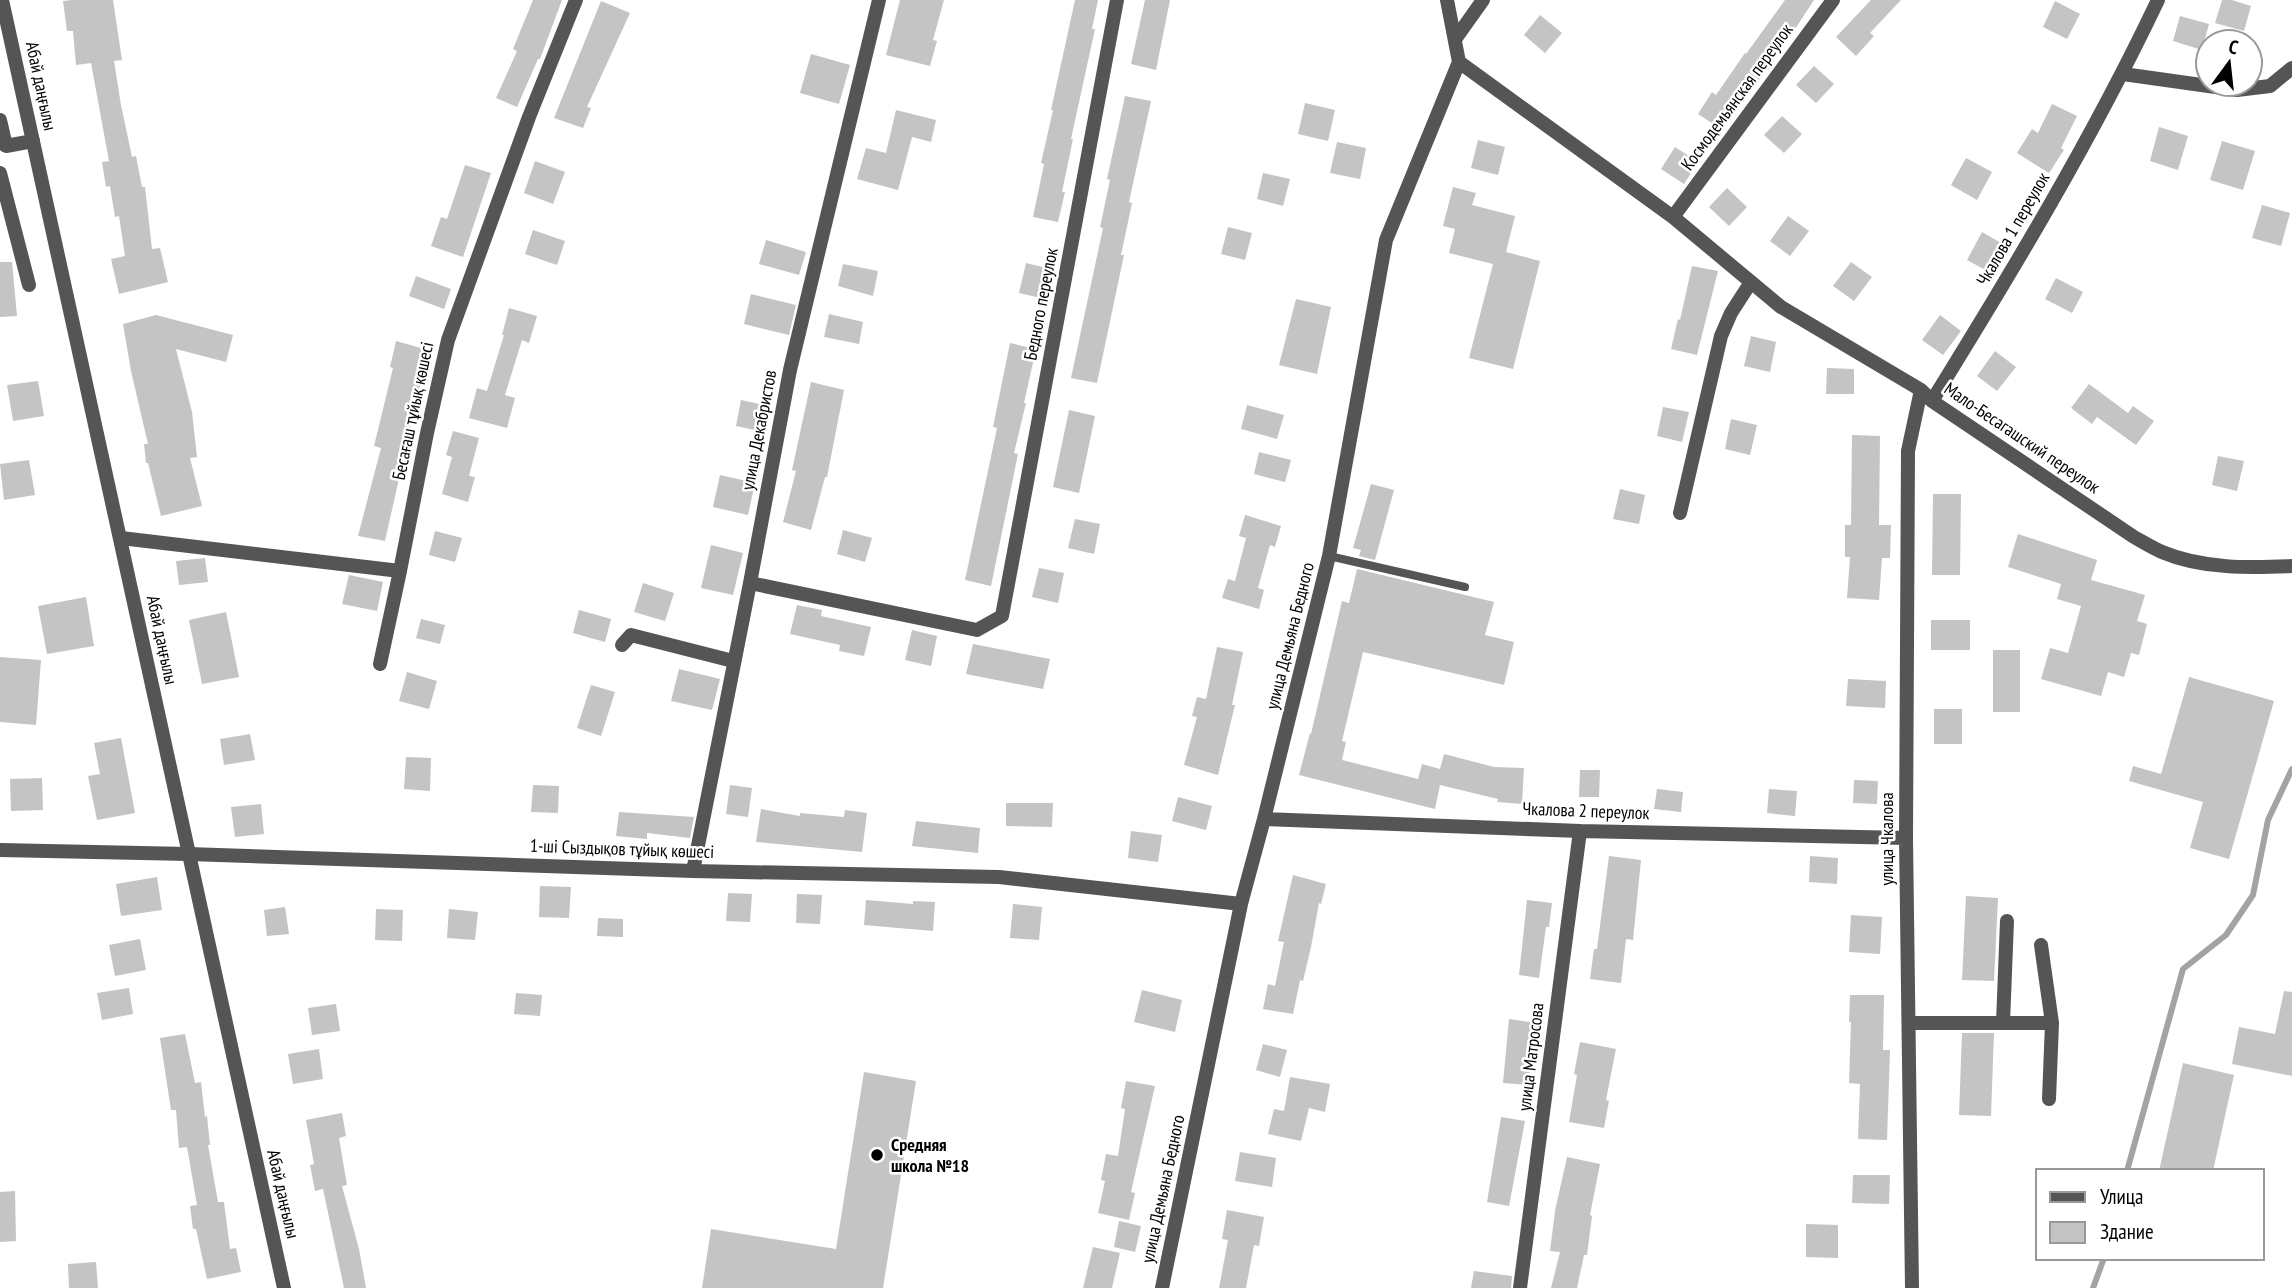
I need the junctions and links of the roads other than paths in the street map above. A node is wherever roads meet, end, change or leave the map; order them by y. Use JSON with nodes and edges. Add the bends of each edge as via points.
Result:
{"nodes":[{"id":1,"x":2,"y":0,"type":"edge"},
{"id":2,"x":576,"y":0,"type":"edge"},
{"id":3,"x":879,"y":0,"type":"edge"},
{"id":4,"x":1117,"y":0,"type":"edge"},
{"id":5,"x":1447,"y":0,"type":"edge"},
{"id":6,"x":1483,"y":0,"type":"edge"},
{"id":7,"x":1833,"y":0,"type":"edge"},
{"id":8,"x":2158,"y":0,"type":"edge"},
{"id":9,"x":1456,"y":38,"type":"junction"},
{"id":10,"x":1459,"y":62,"type":"junction"},
{"id":11,"x":2292,"y":68,"type":"edge"},
{"id":12,"x":2123,"y":74,"type":"junction"},
{"id":13,"x":0,"y":120,"type":"edge"},
{"id":14,"x":33,"y":141,"type":"junction"},
{"id":15,"x":3,"y":147,"type":"edge"},
{"id":16,"x":0,"y":173,"type":"edge"},
{"id":17,"x":1673,"y":218,"type":"junction"},
{"id":18,"x":1751,"y":282,"type":"junction"},
{"id":19,"x":29,"y":285,"type":"dead end"},
{"id":20,"x":1921,"y":390,"type":"junction"},
{"id":21,"x":1932,"y":401,"type":"junction"},
{"id":22,"x":1680,"y":513,"type":"dead end"},
{"id":23,"x":121,"y":538,"type":"junction"},
{"id":24,"x":1329,"y":556,"type":"junction"},
{"id":25,"x":2292,"y":566,"type":"edge"},
{"id":26,"x":400,"y":571,"type":"junction"},
{"id":27,"x":750,"y":583,"type":"junction"},
{"id":28,"x":1465,"y":587,"type":"dead end"},
{"id":29,"x":622,"y":645,"type":"dead end"},
{"id":30,"x":733,"y":661,"type":"junction"},
{"id":31,"x":380,"y":664,"type":"dead end"},
{"id":32,"x":1265,"y":819,"type":"junction"},
{"id":33,"x":1580,"y":831,"type":"junction"},
{"id":34,"x":1906,"y":838,"type":"junction"},
{"id":35,"x":0,"y":850,"type":"edge"},
{"id":36,"x":188,"y":854,"type":"junction"},
{"id":37,"x":692,"y":871,"type":"junction"},
{"id":38,"x":1241,"y":904,"type":"junction"},
{"id":39,"x":2007,"y":921,"type":"dead end"},
{"id":40,"x":2041,"y":945,"type":"dead end"},
{"id":41,"x":1909,"y":1023,"type":"junction"},
{"id":42,"x":2003,"y":1023,"type":"junction"},
{"id":43,"x":2052,"y":1023,"type":"junction"},
{"id":44,"x":2049,"y":1099,"type":"dead end"},
{"id":45,"x":284,"y":1288,"type":"edge"},
{"id":46,"x":1162,"y":1288,"type":"edge"},
{"id":47,"x":1520,"y":1288,"type":"edge"},
{"id":48,"x":1912,"y":1288,"type":"edge"}],
"edges":[{"from":1,"to":14,"type":"street","name":"Абай даңғылы"},
{"from":2,"to":26,"type":"street","name":"Бесағаш тұйық көшесі","via":[[448,340]]},
{"from":3,"to":27,"type":"street","name":"улица Декабристов","via":[[790,370]]},
{"from":4,"to":27,"type":"street","name":"Бедного переулок","via":[[1002,616],[977,630]]},
{"from":5,"to":9,"type":"street","name":"улица Демьяна Бедного"},
{"from":6,"to":9,"type":"street"},
{"from":7,"to":17,"type":"street","name":"Космодемьянская переулок"},
{"from":8,"to":12,"type":"street","name":"Чкалова 1 переулок"},
{"from":9,"to":10,"type":"street","name":"улица Демьяна Бедного"},
{"from":10,"to":17,"type":"street","name":"Мало-Бесагашский переулок"},
{"from":10,"to":24,"type":"street","name":"улица Демьяна Бедного","via":[[1386,240]]},
{"from":11,"to":12,"type":"street","via":[[2270,86],[2237,90]]},
{"from":12,"to":21,"type":"street","name":"Чкалова 1 переулок","via":[[2027,247]]},
{"from":13,"to":15,"type":"street"},
{"from":14,"to":15,"type":"street"},
{"from":14,"to":23,"type":"street","name":"Абай даңғылы"},
{"from":16,"to":19,"type":"street"},
{"from":17,"to":18,"type":"street","name":"Мало-Бесагашский переулок"},
{"from":18,"to":20,"type":"street","name":"Мало-Бесагашский переулок","via":[[1782,306]]},
{"from":18,"to":22,"type":"street","via":[[1721,336]]},
{"from":20,"to":21,"type":"street","name":"Мало-Бесагашский переулок"},
{"from":20,"to":34,"type":"street","name":"улица Чкалова","via":[[1909,451]]},
{"from":21,"to":25,"type":"street","name":"Мало-Бесагашский переулок","via":[[2163,553],[2200,563]]},
{"from":23,"to":26,"type":"street"},
{"from":23,"to":36,"type":"street","name":"Абай даңғылы"},
{"from":24,"to":28,"type":"lane"},
{"from":24,"to":32,"type":"street","name":"улица Демьяна Бедного"},
{"from":26,"to":31,"type":"street","name":"Бесағаш тұйық көшесі"},
{"from":27,"to":30,"type":"street","name":"улица Декабристов"},
{"from":29,"to":30,"type":"street","via":[[631,635]]},
{"from":30,"to":37,"type":"street","name":"улица Декабристов"},
{"from":32,"to":33,"type":"street","name":"Чкалова 2 переулок"},
{"from":32,"to":38,"type":"street","name":"улица Демьяна Бедного"},
{"from":33,"to":34,"type":"street","name":"Чкалова 2 переулок"},
{"from":33,"to":47,"type":"street","name":"улица Матросова"},
{"from":34,"to":41,"type":"street","name":"улица Чкалова"},
{"from":35,"to":36,"type":"street","name":"1-ші Сыздықов тұйық көшесі"},
{"from":36,"to":37,"type":"street","name":"1-ші Сыздықов тұйық көшесі"},
{"from":36,"to":45,"type":"street","name":"Абай даңғылы"},
{"from":37,"to":38,"type":"street","name":"1-ші Сыздықов тұйық көшесі","via":[[999,877]]},
{"from":38,"to":46,"type":"street","name":"улица Демьяна Бедного"},
{"from":39,"to":42,"type":"street"},
{"from":40,"to":43,"type":"street"},
{"from":41,"to":42,"type":"street"},
{"from":41,"to":48,"type":"street","name":"улица Чкалова"},
{"from":42,"to":43,"type":"street"},
{"from":43,"to":44,"type":"street"}]}
